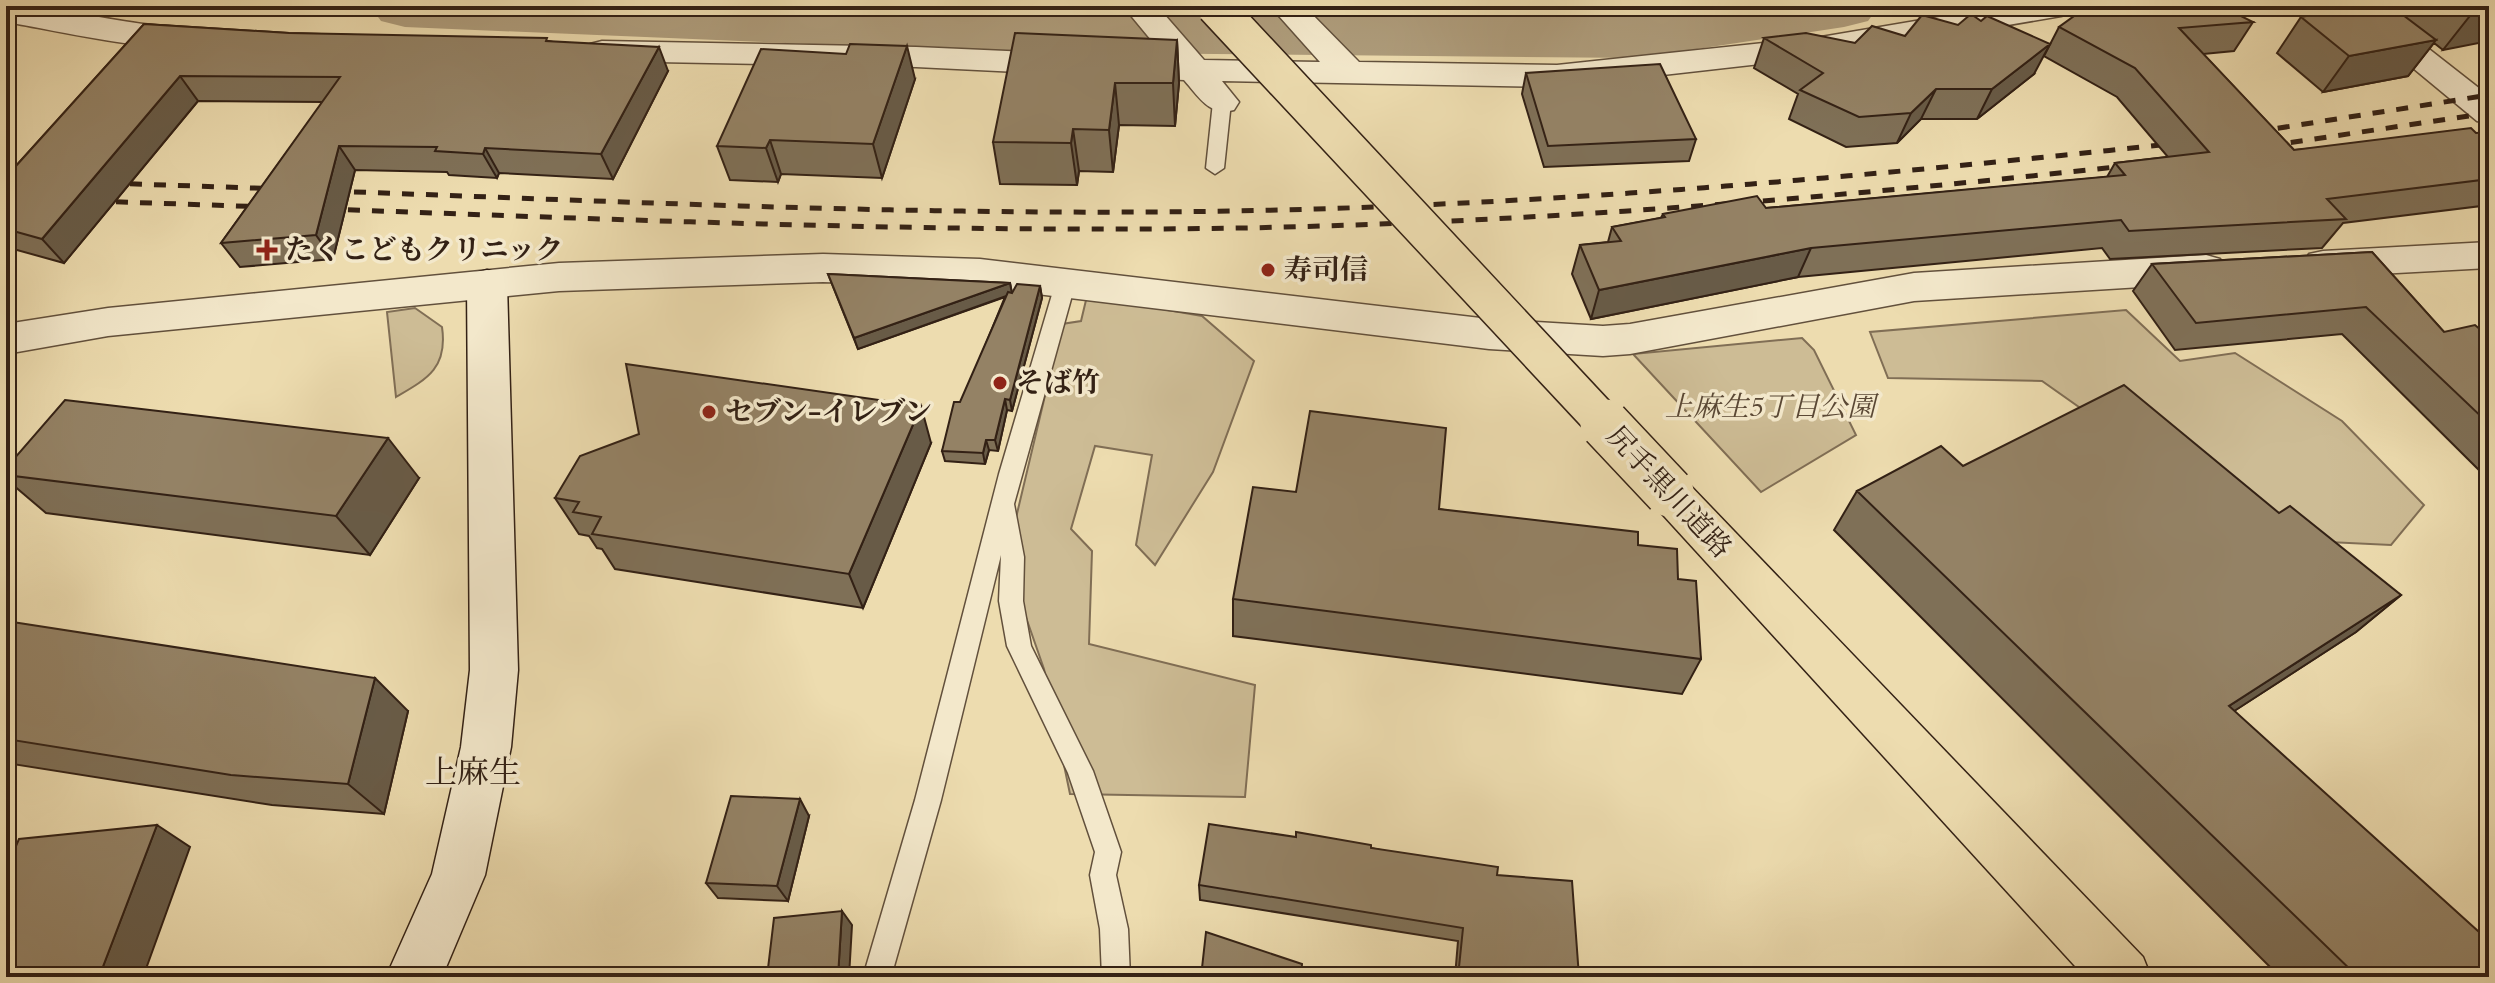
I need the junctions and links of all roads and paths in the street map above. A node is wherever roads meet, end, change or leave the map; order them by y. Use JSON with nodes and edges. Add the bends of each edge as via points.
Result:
{"nodes":[{"id":1,"x":1139,"y":6,"type":"edge"},
{"id":2,"x":1215,"y":6,"type":"edge"},
{"id":3,"x":2061,"y":6,"type":"edge"},
{"id":4,"x":2354,"y":6,"type":"edge"},
{"id":5,"x":1289,"y":9,"type":"edge"},
{"id":6,"x":6,"y":12,"type":"edge"},
{"id":7,"x":226,"y":40,"type":"edge"},
{"id":8,"x":571,"y":50,"type":"edge"},
{"id":9,"x":1185,"y":59,"type":"junction"},
{"id":10,"x":1339,"y":61,"type":"junction"},
{"id":11,"x":1222,"y":102,"type":"joint"},
{"id":12,"x":2489,"y":113,"type":"edge"},
{"id":13,"x":1215,"y":168,"type":"dead end"},
{"id":14,"x":2489,"y":255,"type":"edge"},
{"id":15,"x":2288,"y":266,"type":"edge"},
{"id":16,"x":2241,"y":267,"type":"edge"},
{"id":17,"x":1066,"y":281,"type":"junction"},
{"id":18,"x":487,"y":284,"type":"junction"},
{"id":19,"x":6,"y":339,"type":"edge"},
{"id":20,"x":1004,"y":499,"type":"junction"},
{"id":21,"x":414,"y":977,"type":"edge"},
{"id":22,"x":877,"y":977,"type":"edge"},
{"id":23,"x":1116,"y":977,"type":"edge"},
{"id":24,"x":2123,"y":977,"type":"edge"}],
"edges":[{"from":1,"to":9,"type":"street"},
{"from":2,"to":24,"type":"main road","name":"尻手黒川道路","bridge":true},
{"from":3,"to":10,"type":"street","via":[[1821,47],[1557,76]]},
{"from":4,"to":12,"type":"street"},
{"from":5,"to":10,"type":"street"},
{"from":6,"to":7,"type":"street","via":[[147,35]]},
{"from":8,"to":9,"type":"street"},
{"from":9,"to":10,"type":"street"},
{"from":9,"to":11,"type":"street"},
{"from":11,"to":13,"type":"lane"},
{"from":14,"to":15,"type":"street"},
{"from":16,"to":17,"type":"street","via":[[1914,287],[1603,341],[1489,334]]},
{"from":17,"to":18,"type":"street","via":[[980,273],[760,269]]},
{"from":17,"to":20,"type":"lane"},
{"from":18,"to":19,"type":"street","via":[[108,322]]},
{"from":18,"to":21,"type":"street","via":[[493,685],[486,747],[458,875]]},
{"from":20,"to":22,"type":"lane"},
{"from":20,"to":23,"type":"lane","via":[[1019,646],[1080,771],[1108,852],[1103,875],[1114,929]]}]}
